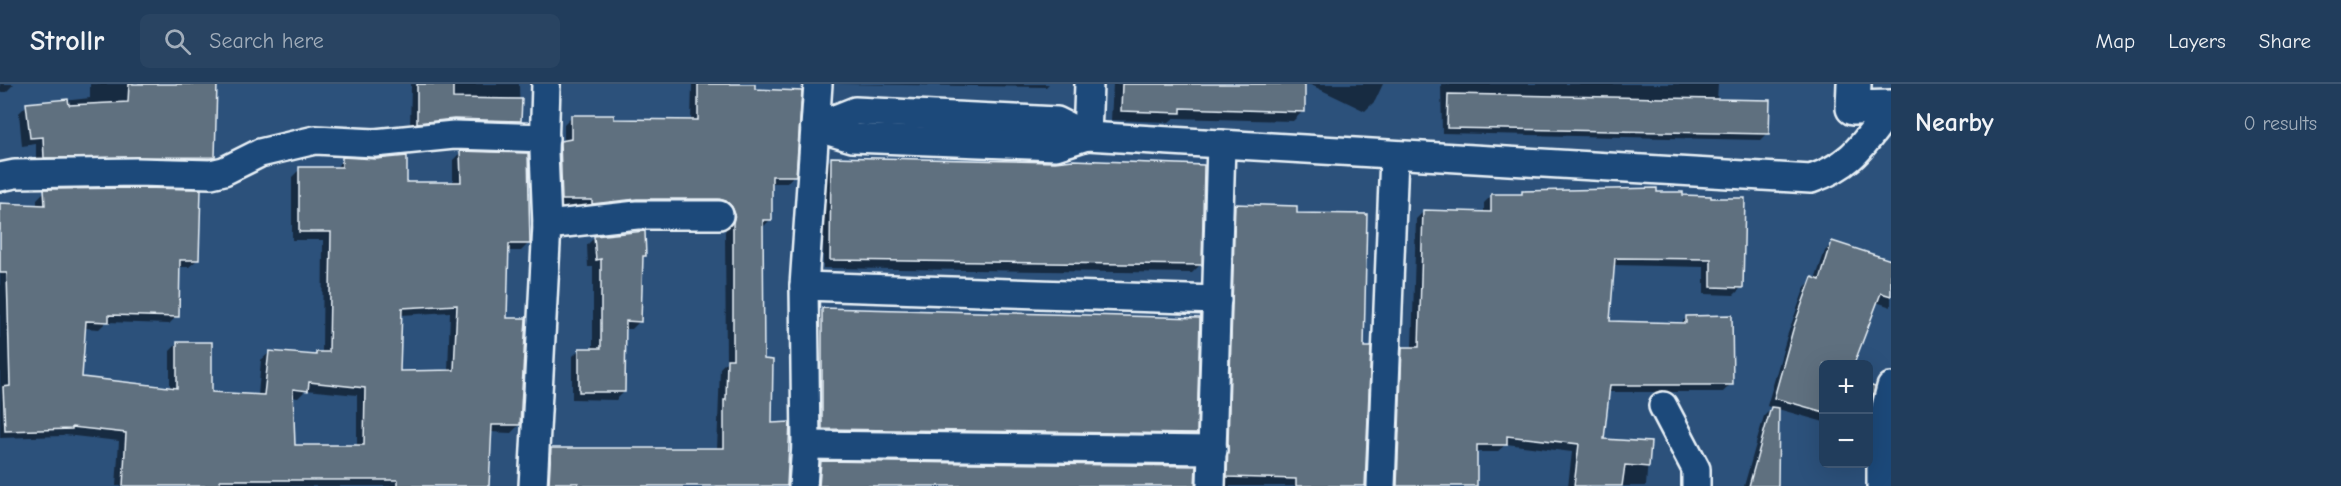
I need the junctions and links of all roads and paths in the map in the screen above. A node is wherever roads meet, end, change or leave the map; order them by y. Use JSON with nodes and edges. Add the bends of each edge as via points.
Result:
{"nodes":[{"id":1,"x":546,"y":84,"type":"edge"},
{"id":2,"x":819,"y":84,"type":"edge"},
{"id":3,"x":1089,"y":84,"type":"edge"},
{"id":4,"x":1854,"y":96,"type":"edge"},
{"id":5,"x":1891,"y":107,"type":"edge"},
{"id":6,"x":814,"y":127,"type":"junction"},
{"id":7,"x":1087,"y":136,"type":"junction"},
{"id":8,"x":545,"y":138,"type":"junction"},
{"id":9,"x":1866,"y":139,"type":"junction"},
{"id":10,"x":1221,"y":144,"type":"junction"},
{"id":11,"x":1394,"y":156,"type":"junction"},
{"id":12,"x":0,"y":177,"type":"edge"},
{"id":13,"x":718,"y":215,"type":"dead end"},
{"id":14,"x":547,"y":225,"type":"junction"},
{"id":15,"x":804,"y":286,"type":"junction"},
{"id":16,"x":1217,"y":300,"type":"junction"},
{"id":17,"x":1891,"y":387,"type":"edge"},
{"id":18,"x":1663,"y":406,"type":"dead end"},
{"id":19,"x":806,"y":446,"type":"junction"},
{"id":20,"x":1213,"y":450,"type":"junction"},
{"id":21,"x":532,"y":486,"type":"edge"},
{"id":22,"x":803,"y":486,"type":"edge"},
{"id":23,"x":1211,"y":486,"type":"edge"},
{"id":24,"x":1381,"y":486,"type":"edge"},
{"id":25,"x":1696,"y":486,"type":"edge"},
{"id":26,"x":1881,"y":486,"type":"edge"}],
"edges":[{"from":1,"to":8,"type":"street"},
{"from":2,"to":6,"type":"street"},
{"from":3,"to":7,"type":"street"},
{"from":4,"to":5,"type":"street"},
{"from":4,"to":9,"type":"street"},
{"from":5,"to":9,"type":"street"},
{"from":6,"to":7,"type":"street","via":[[855,111],[1057,121]]},
{"from":6,"to":15,"type":"street"},
{"from":7,"to":10,"type":"street"},
{"from":8,"to":12,"type":"street","via":[[454,135],[375,142],[315,140],[260,153],[211,174],[137,172]]},
{"from":8,"to":14,"type":"street"},
{"from":9,"to":11,"type":"street","via":[[1855,155],[1839,167],[1811,179]]},
{"from":10,"to":11,"type":"street"},
{"from":10,"to":16,"type":"street"},
{"from":11,"to":24,"type":"street"},
{"from":13,"to":14,"type":"street","via":[[637,214]]},
{"from":14,"to":21,"type":"street"},
{"from":15,"to":16,"type":"street"},
{"from":15,"to":19,"type":"street"},
{"from":16,"to":20,"type":"street"},
{"from":17,"to":26,"type":"street","via":[[1881,427]]},
{"from":18,"to":25,"type":"street","via":[[1696,469]]},
{"from":19,"to":20,"type":"street"},
{"from":19,"to":22,"type":"street"},
{"from":20,"to":23,"type":"street"}]}
